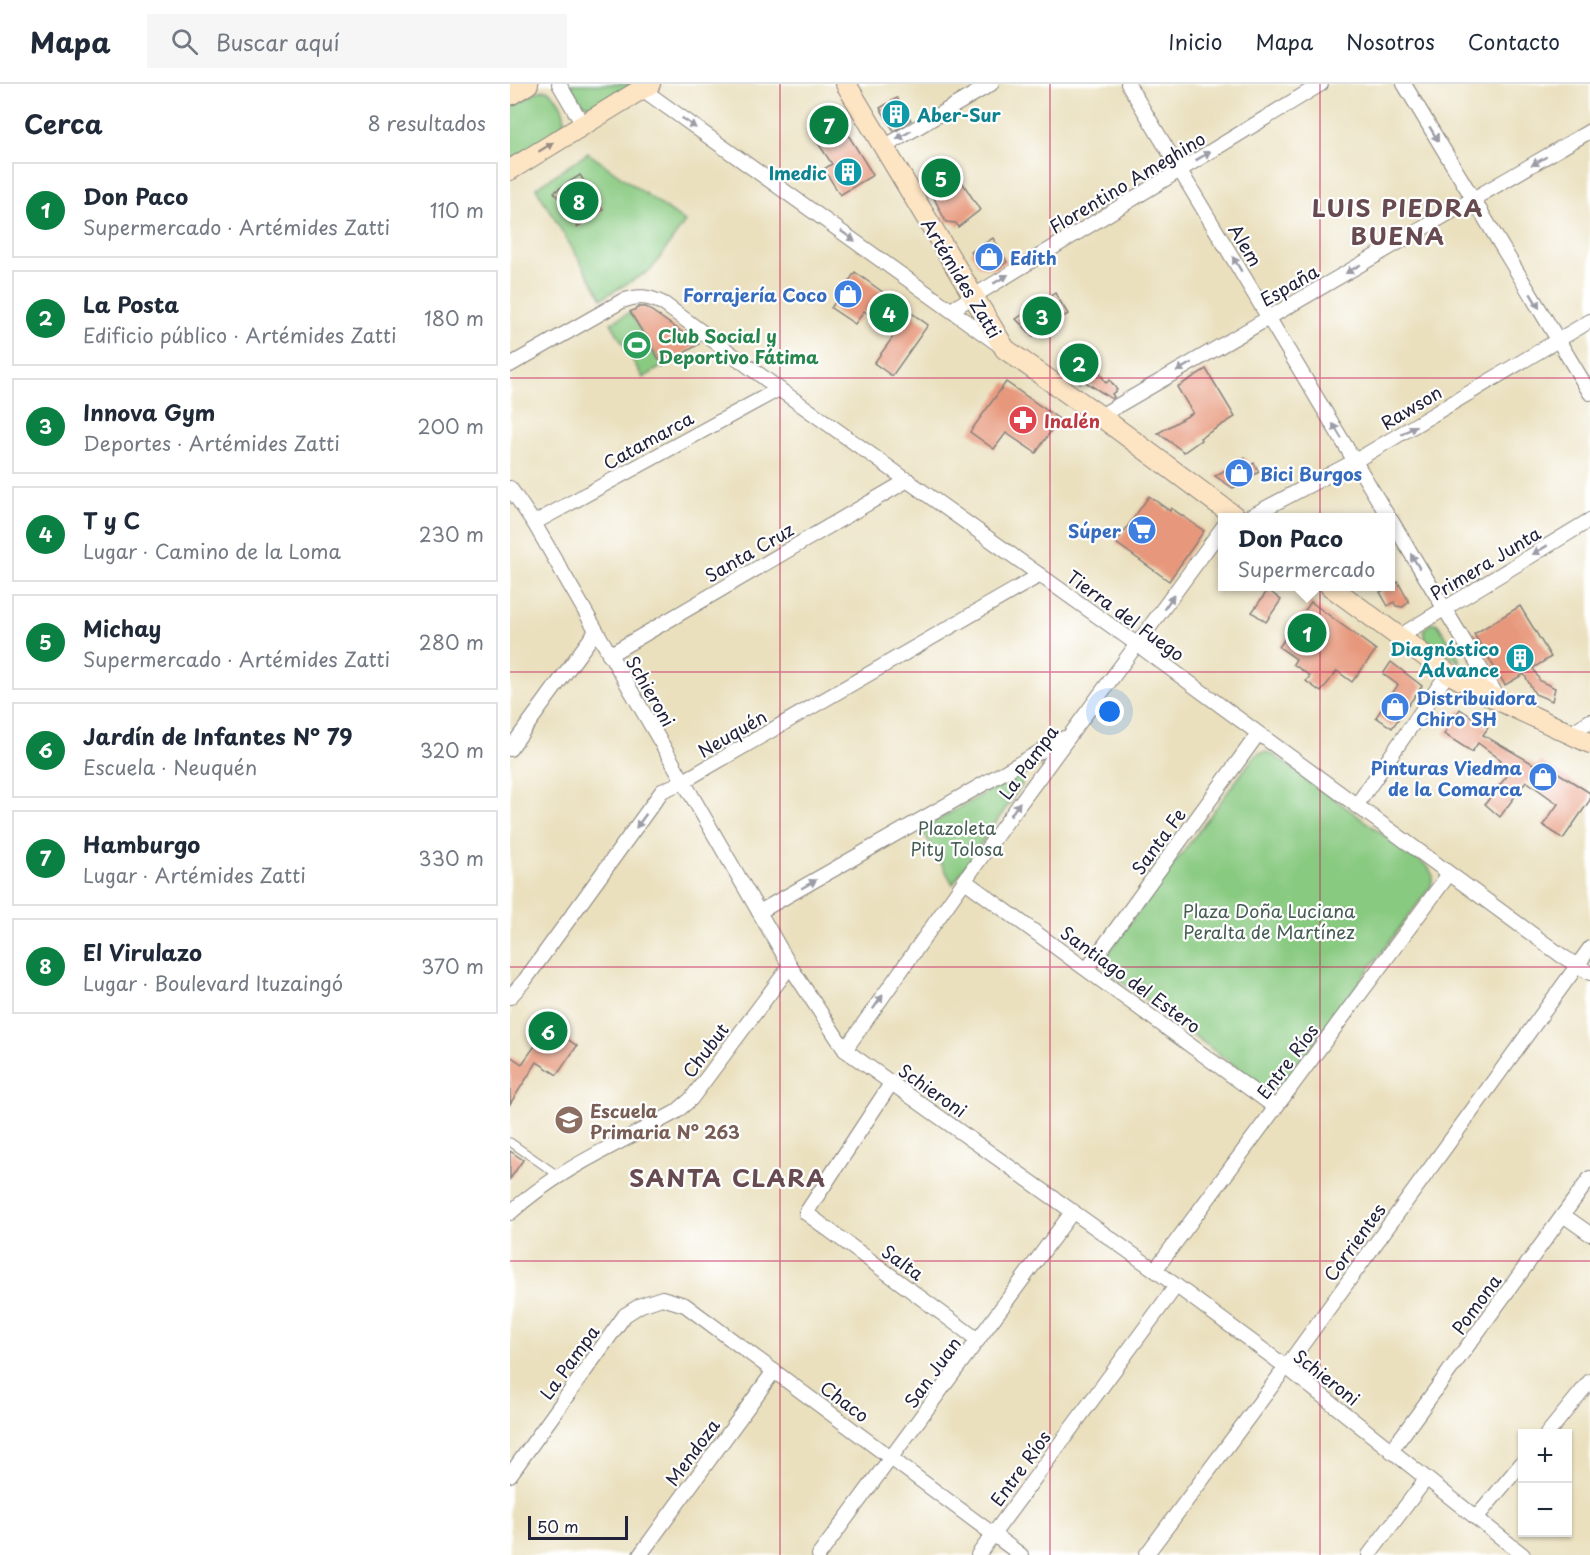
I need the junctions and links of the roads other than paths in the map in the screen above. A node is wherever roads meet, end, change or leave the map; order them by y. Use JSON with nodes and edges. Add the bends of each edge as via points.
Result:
{"nodes":[{"id":1,"x":528,"y":84,"type":"edge"},
{"id":2,"x":559,"y":84,"type":"edge"},
{"id":3,"x":846,"y":84,"type":"edge"},
{"id":4,"x":991,"y":84,"type":"edge"},
{"id":5,"x":1128,"y":84,"type":"edge"},
{"id":6,"x":1321,"y":84,"type":"edge"},
{"id":7,"x":1404,"y":84,"type":"edge"},
{"id":8,"x":646,"y":86,"type":"edge"},
{"id":9,"x":510,"y":95,"type":"edge"},
{"id":10,"x":583,"y":125,"type":"junction"},
{"id":11,"x":1590,"y":131,"type":"edge"},
{"id":12,"x":884,"y":147,"type":"junction"},
{"id":13,"x":510,"y":170,"type":"edge"},
{"id":14,"x":1180,"y":170,"type":"junction"},
{"id":15,"x":1473,"y":199,"type":"junction"},
{"id":16,"x":973,"y":296,"type":"junction"},
{"id":17,"x":951,"y":310,"type":"junction"},
{"id":18,"x":1269,"y":318,"type":"junction"},
{"id":19,"x":1590,"y":321,"type":"edge"},
{"id":20,"x":1558,"y":341,"type":"junction"},
{"id":21,"x":1005,"y":349,"type":"junction"},
{"id":22,"x":510,"y":365,"type":"edge"},
{"id":23,"x":779,"y":389,"type":"junction"},
{"id":24,"x":1590,"y":393,"type":"edge"},
{"id":25,"x":1100,"y":416,"type":"junction"},
{"id":26,"x":1355,"y":461,"type":"junction"},
{"id":27,"x":908,"y":480,"type":"junction"},
{"id":28,"x":510,"y":489,"type":"edge"},
{"id":29,"x":1230,"y":513,"type":"edge"},
{"id":30,"x":1256,"y":513,"type":"edge"},
{"id":31,"x":1386,"y":513,"type":"edge"},
{"id":32,"x":1590,"y":520,"type":"edge"},
{"id":33,"x":534,"y":523,"type":"junction"},
{"id":34,"x":1395,"y":527,"type":"edge"},
{"id":35,"x":1218,"y":534,"type":"edge"},
{"id":36,"x":1040,"y":575,"type":"junction"},
{"id":37,"x":1337,"y":591,"type":"edge"},
{"id":38,"x":1444,"y":608,"type":"junction"},
{"id":39,"x":596,"y":631,"type":"junction"},
{"id":40,"x":1398,"y":637,"type":"junction"},
{"id":41,"x":1138,"y":645,"type":"junction"},
{"id":42,"x":609,"y":655,"type":"junction"},
{"id":43,"x":1448,"y":673,"type":"junction"},
{"id":44,"x":1500,"y":701,"type":"junction"},
{"id":45,"x":1590,"y":721,"type":"edge"},
{"id":46,"x":1258,"y":734,"type":"junction"},
{"id":47,"x":1569,"y":734,"type":"junction"},
{"id":48,"x":1069,"y":735,"type":"junction"},
{"id":49,"x":1590,"y":743,"type":"edge"},
{"id":50,"x":510,"y":749,"type":"edge"},
{"id":51,"x":682,"y":782,"type":"junction"},
{"id":52,"x":1356,"y":806,"type":"junction"},
{"id":53,"x":1449,"y":874,"type":"junction"},
{"id":54,"x":965,"y":881,"type":"junction"},
{"id":55,"x":759,"y":912,"type":"junction"},
{"id":56,"x":1590,"y":948,"type":"edge"},
{"id":57,"x":790,"y":966,"type":"junction"},
{"id":58,"x":1087,"y":969,"type":"junction"},
{"id":59,"x":1584,"y":970,"type":"edge"},
{"id":60,"x":510,"y":998,"type":"edge"},
{"id":61,"x":844,"y":1050,"type":"junction"},
{"id":62,"x":892,"y":1082,"type":"junction"},
{"id":63,"x":1275,"y":1107,"type":"junction"},
{"id":64,"x":510,"y":1142,"type":"edge"},
{"id":65,"x":559,"y":1176,"type":"junction"},
{"id":66,"x":1590,"y":1178,"type":"edge"},
{"id":67,"x":1073,"y":1211,"type":"junction"},
{"id":68,"x":510,"y":1213,"type":"edge"},
{"id":69,"x":1563,"y":1215,"type":"junction"},
{"id":70,"x":1590,"y":1234,"type":"edge"},
{"id":71,"x":1155,"y":1270,"type":"junction"},
{"id":72,"x":1176,"y":1286,"type":"junction"},
{"id":73,"x":641,"y":1305,"type":"joint"},
{"id":74,"x":978,"y":1340,"type":"junction"},
{"id":75,"x":1286,"y":1367,"type":"junction"},
{"id":76,"x":774,"y":1371,"type":"junction"},
{"id":77,"x":1590,"y":1381,"type":"edge"},
{"id":78,"x":1551,"y":1429,"type":"edge"},
{"id":79,"x":1391,"y":1451,"type":"junction"},
{"id":80,"x":891,"y":1458,"type":"junction"},
{"id":81,"x":1518,"y":1467,"type":"edge"},
{"id":82,"x":510,"y":1475,"type":"edge"},
{"id":83,"x":1426,"y":1479,"type":"junction"},
{"id":84,"x":1476,"y":1518,"type":"junction"},
{"id":85,"x":993,"y":1534,"type":"junction"},
{"id":86,"x":640,"y":1555,"type":"edge"},
{"id":87,"x":819,"y":1555,"type":"edge"},
{"id":88,"x":978,"y":1555,"type":"edge"},
{"id":89,"x":1021,"y":1555,"type":"edge"},
{"id":90,"x":1146,"y":1555,"type":"edge"},
{"id":91,"x":1369,"y":1555,"type":"edge"},
{"id":92,"x":1523,"y":1555,"type":"edge"}],
"edges":[{"from":1,"to":9,"type":"main road"},
{"from":2,"to":10,"type":"street"},
{"from":3,"to":12,"type":"main road","name":"Artémides Zatti"},
{"from":4,"to":12,"type":"street","one_way":true},
{"from":5,"to":14,"type":"street","name":"Alem"},
{"from":14,"to":6,"type":"street","name":"Florentino Ameghino","one_way":true},
{"from":7,"to":15,"type":"street","one_way":true},
{"from":8,"to":10,"type":"main road"},
{"from":8,"to":17,"type":"street","one_way":true},
{"from":13,"to":10,"type":"main road","one_way":true},
{"from":11,"to":15,"type":"street","name":"España","one_way":true},
{"from":12,"to":16,"type":"main road","name":"Artémides Zatti"},
{"from":16,"to":14,"type":"street","name":"Florentino Ameghino","one_way":true},
{"from":18,"to":14,"type":"street","name":"Alem","one_way":true},
{"from":15,"to":18,"type":"street","name":"España","one_way":true},
{"from":15,"to":20,"type":"street","one_way":true},
{"from":16,"to":17,"type":"street","name":"Florentino Ameghino"},
{"from":16,"to":21,"type":"main road","name":"Artémides Zatti"},
{"from":17,"to":21,"type":"street"},
{"from":18,"to":25,"type":"street","name":"España","one_way":true},
{"from":26,"to":18,"type":"street","name":"Alem","one_way":true},
{"from":19,"to":20,"type":"street","name":"Rawson"},
{"from":20,"to":24,"type":"street"},
{"from":26,"to":20,"type":"street","name":"Rawson","one_way":true},
{"from":21,"to":25,"type":"main road","name":"Artémides Zatti"},
{"from":22,"to":23,"type":"street","name":"Tierra del Fuego","via":[[622,301],[636,296],[651,297]]},
{"from":23,"to":27,"type":"street","name":"Tierra del Fuego"},
{"from":23,"to":33,"type":"street","name":"Catamarca"},
{"from":25,"to":29,"type":"main road","name":"Artémides Zatti"},
{"from":26,"to":30,"type":"street","name":"Rawson"},
{"from":26,"to":31,"type":"street","name":"Alem"},
{"from":27,"to":36,"type":"street","name":"Tierra del Fuego"},
{"from":27,"to":42,"type":"street","name":"Santa Cruz"},
{"from":28,"to":33,"type":"street","name":"Schieroni"},
{"from":32,"to":38,"type":"street","name":"Primera Junta","one_way":true},
{"from":33,"to":39,"type":"street","name":"Schieroni"},
{"from":38,"to":34,"type":"street","name":"Alem","one_way":true},
{"from":41,"to":35,"type":"street","name":"La Pampa","one_way":true},
{"from":36,"to":41,"type":"street","name":"Tierra del Fuego"},
{"from":36,"to":51,"type":"street","name":"Neuquén"},
{"from":37,"to":40,"type":"main road"},
{"from":38,"to":40,"type":"street","name":"Primera Junta"},
{"from":38,"to":44,"type":"street","name":"Alem"},
{"from":39,"to":42,"type":"street","name":"Schieroni"},
{"from":39,"to":50,"type":"street"},
{"from":40,"to":43,"type":"main road"},
{"from":41,"to":46,"type":"street","name":"Tierra del Fuego"},
{"from":41,"to":48,"type":"street","name":"La Pampa"},
{"from":42,"to":51,"type":"street","name":"Schieroni"},
{"from":43,"to":44,"type":"main road"},
{"from":43,"to":52,"type":"street"},
{"from":44,"to":47,"type":"main road"},
{"from":45,"to":47,"type":"street"},
{"from":46,"to":52,"type":"street","name":"Tierra del Fuego"},
{"from":46,"to":58,"type":"street","name":"Santa Fe"},
{"from":47,"to":49,"type":"main road"},
{"from":54,"to":48,"type":"street","name":"La Pampa","one_way":true},
{"from":55,"to":48,"type":"street","one_way":true},
{"from":51,"to":55,"type":"street","name":"Schieroni"},
{"from":51,"to":60,"type":"street","name":"Neuquén","one_way":true,"via":[[662,791]]},
{"from":52,"to":53,"type":"street","name":"Tierra del Fuego"},
{"from":53,"to":59,"type":"street","name":"Tierra del Fuego"},
{"from":53,"to":63,"type":"street","name":"Entre Ríos"},
{"from":54,"to":58,"type":"street","name":"Santiago del Estero"},
{"from":61,"to":54,"type":"street","name":"La Pampa","one_way":true},
{"from":55,"to":57,"type":"street","name":"Schieroni"},
{"from":56,"to":59,"type":"street","name":"Corrientes"},
{"from":57,"to":61,"type":"street","name":"Schieroni"},
{"from":57,"to":65,"type":"street","name":"Chubut","via":[[691,1098],[676,1112]]},
{"from":58,"to":63,"type":"street","name":"Santiago del Estero"},
{"from":59,"to":75,"type":"street","name":"Corrientes","via":[[1565,981]]},
{"from":61,"to":62,"type":"street","name":"Schieroni"},
{"from":62,"to":67,"type":"street","name":"Schieroni"},
{"from":62,"to":74,"type":"street","name":"Salta","via":[[806,1213]]},
{"from":63,"to":71,"type":"street","name":"Entre Ríos"},
{"from":64,"to":65,"type":"lane"},
{"from":65,"to":68,"type":"street","name":"Chubut"},
{"from":66,"to":69,"type":"street","name":"Pomona"},
{"from":67,"to":71,"type":"street","name":"Schieroni"},
{"from":67,"to":74,"type":"street","name":"San Juan"},
{"from":69,"to":70,"type":"street"},
{"from":69,"to":79,"type":"street","name":"Pomona"},
{"from":71,"to":72,"type":"street","name":"Schieroni"},
{"from":72,"to":75,"type":"street","name":"Schieroni"},
{"from":72,"to":85,"type":"street","name":"Entre Ríos"},
{"from":73,"to":76,"type":"street","name":"Chaco","via":[[662,1298],[685,1305]]},
{"from":73,"to":82,"type":"street","name":"La Pampa","via":[[625,1315]]},
{"from":74,"to":80,"type":"street","name":"San Juan"},
{"from":75,"to":79,"type":"street","name":"Schieroni"},
{"from":75,"to":90,"type":"street","name":"Corrientes"},
{"from":76,"to":80,"type":"street","name":"Chaco"},
{"from":76,"to":86,"type":"street","name":"Mendoza"},
{"from":77,"to":78,"type":"street"},
{"from":79,"to":83,"type":"street","name":"Schieroni"},
{"from":80,"to":85,"type":"street","name":"Chaco"},
{"from":80,"to":87,"type":"street","name":"San Juan"},
{"from":81,"to":84,"type":"street"},
{"from":83,"to":84,"type":"street","name":"Schieroni"},
{"from":83,"to":91,"type":"street"},
{"from":84,"to":92,"type":"street","name":"Schieroni"},
{"from":85,"to":88,"type":"street","name":"Entre Ríos"},
{"from":85,"to":89,"type":"street","name":"Chaco"}]}
